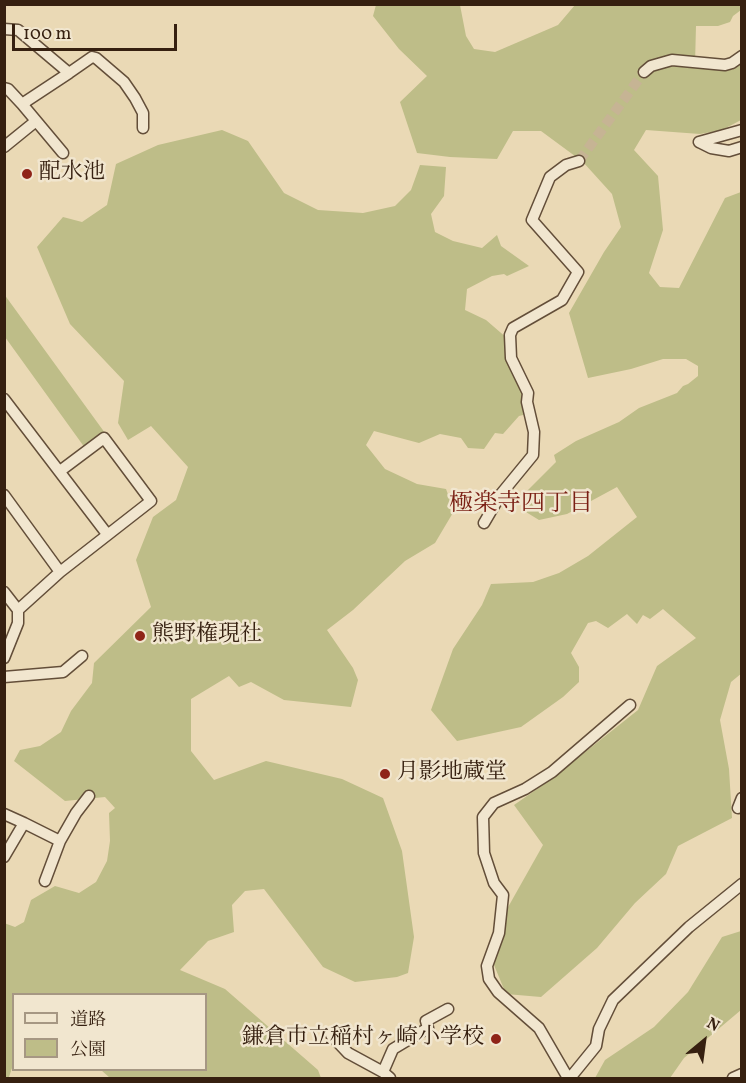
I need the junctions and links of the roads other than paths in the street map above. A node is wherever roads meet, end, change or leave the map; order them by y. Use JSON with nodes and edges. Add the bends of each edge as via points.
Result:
{"nodes":[{"id":1,"x":4,"y":29,"type":"edge"},
{"id":2,"x":741,"y":56,"type":"edge"},
{"id":3,"x":69,"y":72,"type":"junction"},
{"id":4,"x":644,"y":72,"type":"tunnel mouth"},
{"id":5,"x":4,"y":88,"type":"edge"},
{"id":6,"x":22,"y":104,"type":"junction"},
{"id":7,"x":36,"y":121,"type":"junction"},
{"id":8,"x":143,"y":128,"type":"dead end"},
{"id":9,"x":741,"y":130,"type":"edge"},
{"id":10,"x":4,"y":147,"type":"edge"},
{"id":11,"x":741,"y":147,"type":"edge"},
{"id":12,"x":63,"y":153,"type":"dead end"},
{"id":13,"x":579,"y":161,"type":"tunnel mouth"},
{"id":14,"x":4,"y":399,"type":"edge"},
{"id":15,"x":60,"y":471,"type":"junction"},
{"id":16,"x":4,"y":495,"type":"edge"},
{"id":17,"x":484,"y":523,"type":"dead end"},
{"id":18,"x":107,"y":534,"type":"junction"},
{"id":19,"x":60,"y":572,"type":"junction"},
{"id":20,"x":4,"y":592,"type":"edge"},
{"id":21,"x":18,"y":610,"type":"junction"},
{"id":22,"x":82,"y":656,"type":"dead end"},
{"id":23,"x":4,"y":658,"type":"edge"},
{"id":24,"x":4,"y":677,"type":"edge"},
{"id":25,"x":630,"y":705,"type":"dead end"},
{"id":26,"x":89,"y":796,"type":"dead end"},
{"id":27,"x":4,"y":814,"type":"edge"},
{"id":28,"x":24,"y":823,"type":"junction"},
{"id":29,"x":60,"y":841,"type":"junction"},
{"id":30,"x":4,"y":858,"type":"edge"},
{"id":31,"x":45,"y":881,"type":"dead end"},
{"id":32,"x":741,"y":884,"type":"edge"},
{"id":33,"x":448,"y":1009,"type":"dead end"},
{"id":34,"x":331,"y":1035,"type":"dead end"},
{"id":35,"x":741,"y":1074,"type":"edge"},
{"id":36,"x":386,"y":1075,"type":"edge"},
{"id":37,"x":569,"y":1078,"type":"edge"},
{"id":38,"x":733,"y":1078,"type":"edge"}],
"edges":[{"from":1,"to":3,"type":"street","via":[[18,30]]},
{"from":2,"to":4,"type":"street","via":[[725,65],[672,60]]},
{"from":3,"to":6,"type":"street"},
{"from":3,"to":8,"type":"street","via":[[96,58],[124,82],[135,98],[143,113]]},
{"from":5,"to":6,"type":"street"},
{"from":6,"to":7,"type":"street"},
{"from":7,"to":10,"type":"street"},
{"from":7,"to":12,"type":"street"},
{"from":9,"to":11,"type":"street","via":[[699,142],[729,151]]},
{"from":13,"to":17,"type":"street","via":[[550,177],[532,220],[578,272],[561,300],[513,328],[510,335],[511,358],[528,393],[533,455],[501,494]]},
{"from":14,"to":15,"type":"street"},
{"from":15,"to":18,"type":"street"},
{"from":15,"to":18,"type":"street","via":[[104,438],[151,501]]},
{"from":16,"to":19,"type":"street"},
{"from":18,"to":19,"type":"street"},
{"from":19,"to":21,"type":"street"},
{"from":20,"to":21,"type":"street"},
{"from":21,"to":23,"type":"street","via":[[18,623]]},
{"from":22,"to":24,"type":"street","via":[[63,672]]},
{"from":25,"to":37,"type":"street","via":[[552,772],[494,803],[483,817],[484,853],[494,883],[503,895],[499,933],[488,973],[498,992],[539,1028]]},
{"from":26,"to":29,"type":"street"},
{"from":27,"to":28,"type":"street"},
{"from":28,"to":29,"type":"street"},
{"from":28,"to":30,"type":"street"},
{"from":29,"to":31,"type":"street"},
{"from":32,"to":37,"type":"street","via":[[688,927],[613,1000],[599,1029],[596,1046]]},
{"from":33,"to":36,"type":"street","via":[[426,1021],[428,1028],[393,1048]]},
{"from":34,"to":36,"type":"street","via":[[348,1053]]},
{"from":35,"to":38,"type":"street"}]}
